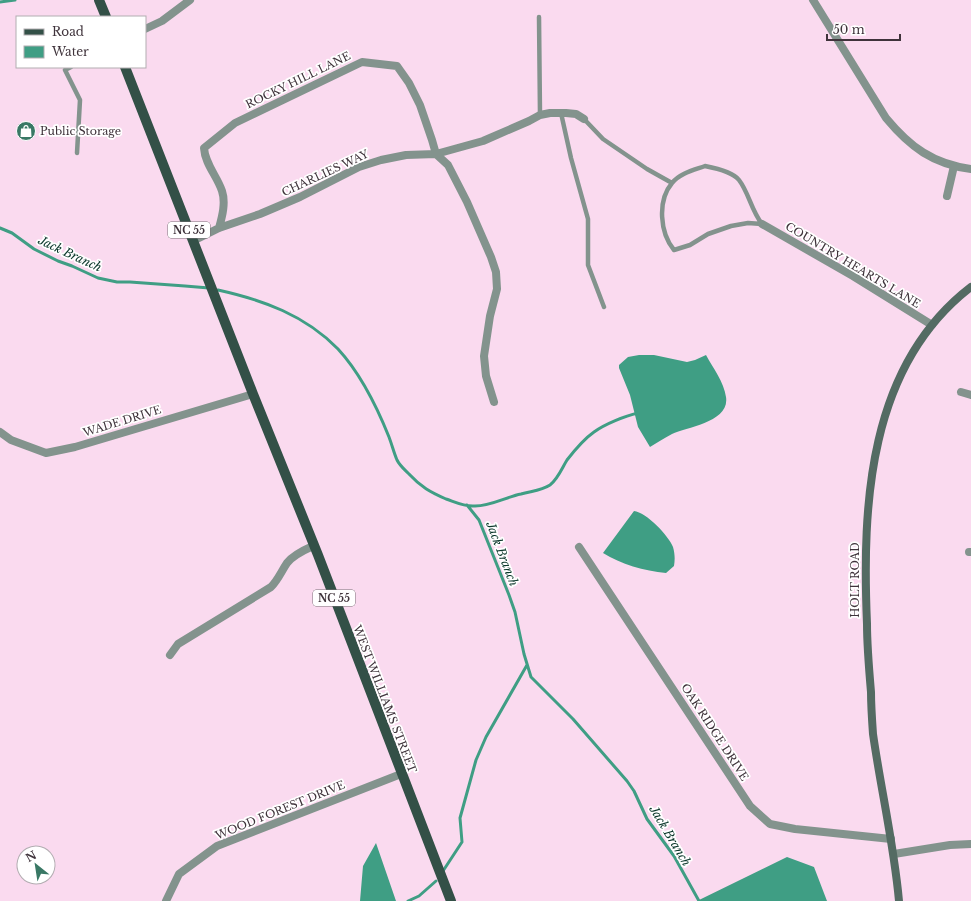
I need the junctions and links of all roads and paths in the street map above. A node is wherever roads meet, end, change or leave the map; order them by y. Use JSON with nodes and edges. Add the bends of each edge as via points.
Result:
{"nodes":[{"id":1,"x":99,"y":0,"type":"edge"},
{"id":2,"x":190,"y":0,"type":"edge"},
{"id":3,"x":813,"y":0,"type":"edge"},
{"id":4,"x":106,"y":16,"type":"edge"},
{"id":5,"x":539,"y":17,"type":"dead end"},
{"id":6,"x":146,"y":29,"type":"edge"},
{"id":7,"x":69,"y":68,"type":"edge"},
{"id":8,"x":125,"y":68,"type":"edge"},
{"id":9,"x":561,"y":113,"type":"junction"},
{"id":10,"x":540,"y":115,"type":"junction"},
{"id":11,"x":584,"y":119,"type":"joint"},
{"id":12,"x":77,"y":153,"type":"dead end"},
{"id":13,"x":436,"y":154,"type":"junction"},
{"id":14,"x":954,"y":166,"type":"junction"},
{"id":15,"x":971,"y":169,"type":"edge"},
{"id":16,"x":672,"y":183,"type":"junction"},
{"id":17,"x":947,"y":196,"type":"dead end"},
{"id":18,"x":762,"y":224,"type":"junction"},
{"id":19,"x":219,"y":228,"type":"junction"},
{"id":20,"x":193,"y":241,"type":"junction"},
{"id":21,"x":971,"y":287,"type":"edge"},
{"id":22,"x":604,"y":307,"type":"dead end"},
{"id":23,"x":932,"y":325,"type":"junction"},
{"id":24,"x":961,"y":392,"type":"dead end"},
{"id":25,"x":253,"y":394,"type":"junction"},
{"id":26,"x":971,"y":395,"type":"edge"},
{"id":27,"x":494,"y":402,"type":"dead end"},
{"id":28,"x":0,"y":432,"type":"edge"},
{"id":29,"x":313,"y":546,"type":"junction"},
{"id":30,"x":579,"y":547,"type":"dead end"},
{"id":31,"x":170,"y":655,"type":"dead end"},
{"id":32,"x":401,"y":774,"type":"junction"},
{"id":33,"x":891,"y":838,"type":"junction"},
{"id":34,"x":971,"y":844,"type":"edge"},
{"id":35,"x":894,"y":854,"type":"junction"},
{"id":36,"x":166,"y":901,"type":"edge"},
{"id":37,"x":451,"y":901,"type":"edge"},
{"id":38,"x":899,"y":901,"type":"edge"}],
"edges":[{"from":1,"to":4,"type":"main road"},
{"from":2,"to":6,"type":"street","via":[[162,21]]},
{"from":3,"to":14,"type":"street","via":[[886,118],[900,135],[924,154]]},
{"from":5,"to":10,"type":"lane"},
{"from":7,"to":12,"type":"lane","via":[[65,70],[80,100]]},
{"from":8,"to":20,"type":"main road","number":"NC 55"},
{"from":9,"to":10,"type":"street","name":"CHARLIES WAY"},
{"from":9,"to":11,"type":"street","name":"CHARLIES WAY","via":[[576,114]]},
{"from":9,"to":22,"type":"lane","via":[[588,219],[588,265]]},
{"from":10,"to":13,"type":"street","name":"CHARLIES WAY","via":[[483,141]]},
{"from":11,"to":16,"type":"lane","via":[[602,139]]},
{"from":13,"to":19,"type":"street","name":"CHARLIES WAY","via":[[406,155],[359,167],[294,200]]},
{"from":13,"to":19,"type":"street","name":"ROCKY HILL LANE","via":[[420,105],[397,66],[362,62],[235,123],[204,148],[204,156],[222,192],[224,202]]},
{"from":13,"to":27,"type":"street","name":"ROCKY HILL LANE","via":[[448,166],[468,202],[496,272],[497,289],[484,356],[486,376]]},
{"from":14,"to":15,"type":"street"},
{"from":14,"to":17,"type":"street"},
{"from":16,"to":18,"type":"lane","via":[[679,177],[705,166],[720,169],[738,179]]},
{"from":16,"to":18,"type":"lane","via":[[664,199],[663,221],[669,244],[674,250],[731,226]]},
{"from":18,"to":23,"type":"street","name":"COUNTRY HEARTS LANE"},
{"from":19,"to":20,"type":"street","name":"CHARLIES WAY"},
{"from":20,"to":25,"type":"main road","number":"NC 55"},
{"from":21,"to":23,"type":"street","name":"HOLT ROAD"},
{"from":23,"to":33,"type":"street","name":"HOLT ROAD","via":[[911,354],[887,408],[870,485],[866,527],[866,603],[873,732]]},
{"from":24,"to":26,"type":"street"},
{"from":25,"to":28,"type":"street","name":"WADE DRIVE","via":[[75,447],[46,453],[11,440]]},
{"from":25,"to":29,"type":"main road","name":"WEST WILLIAMS STREET","number":"NC 55"},
{"from":29,"to":31,"type":"street","via":[[288,562],[277,581],[178,644]]},
{"from":29,"to":32,"type":"main road","name":"WEST WILLIAMS STREET","number":"NC 55"},
{"from":30,"to":33,"type":"street","name":"OAK RIDGE DRIVE","via":[[750,806],[770,824],[795,829]]},
{"from":32,"to":36,"type":"street","name":"WOOD FOREST DRIVE","via":[[217,846],[179,874]]},
{"from":32,"to":37,"type":"main road","name":"WEST WILLIAMS STREET","number":"NC 55"},
{"from":33,"to":35,"type":"street","name":"HOLT ROAD"},
{"from":34,"to":35,"type":"street"},
{"from":35,"to":38,"type":"street","name":"HOLT ROAD"}]}
